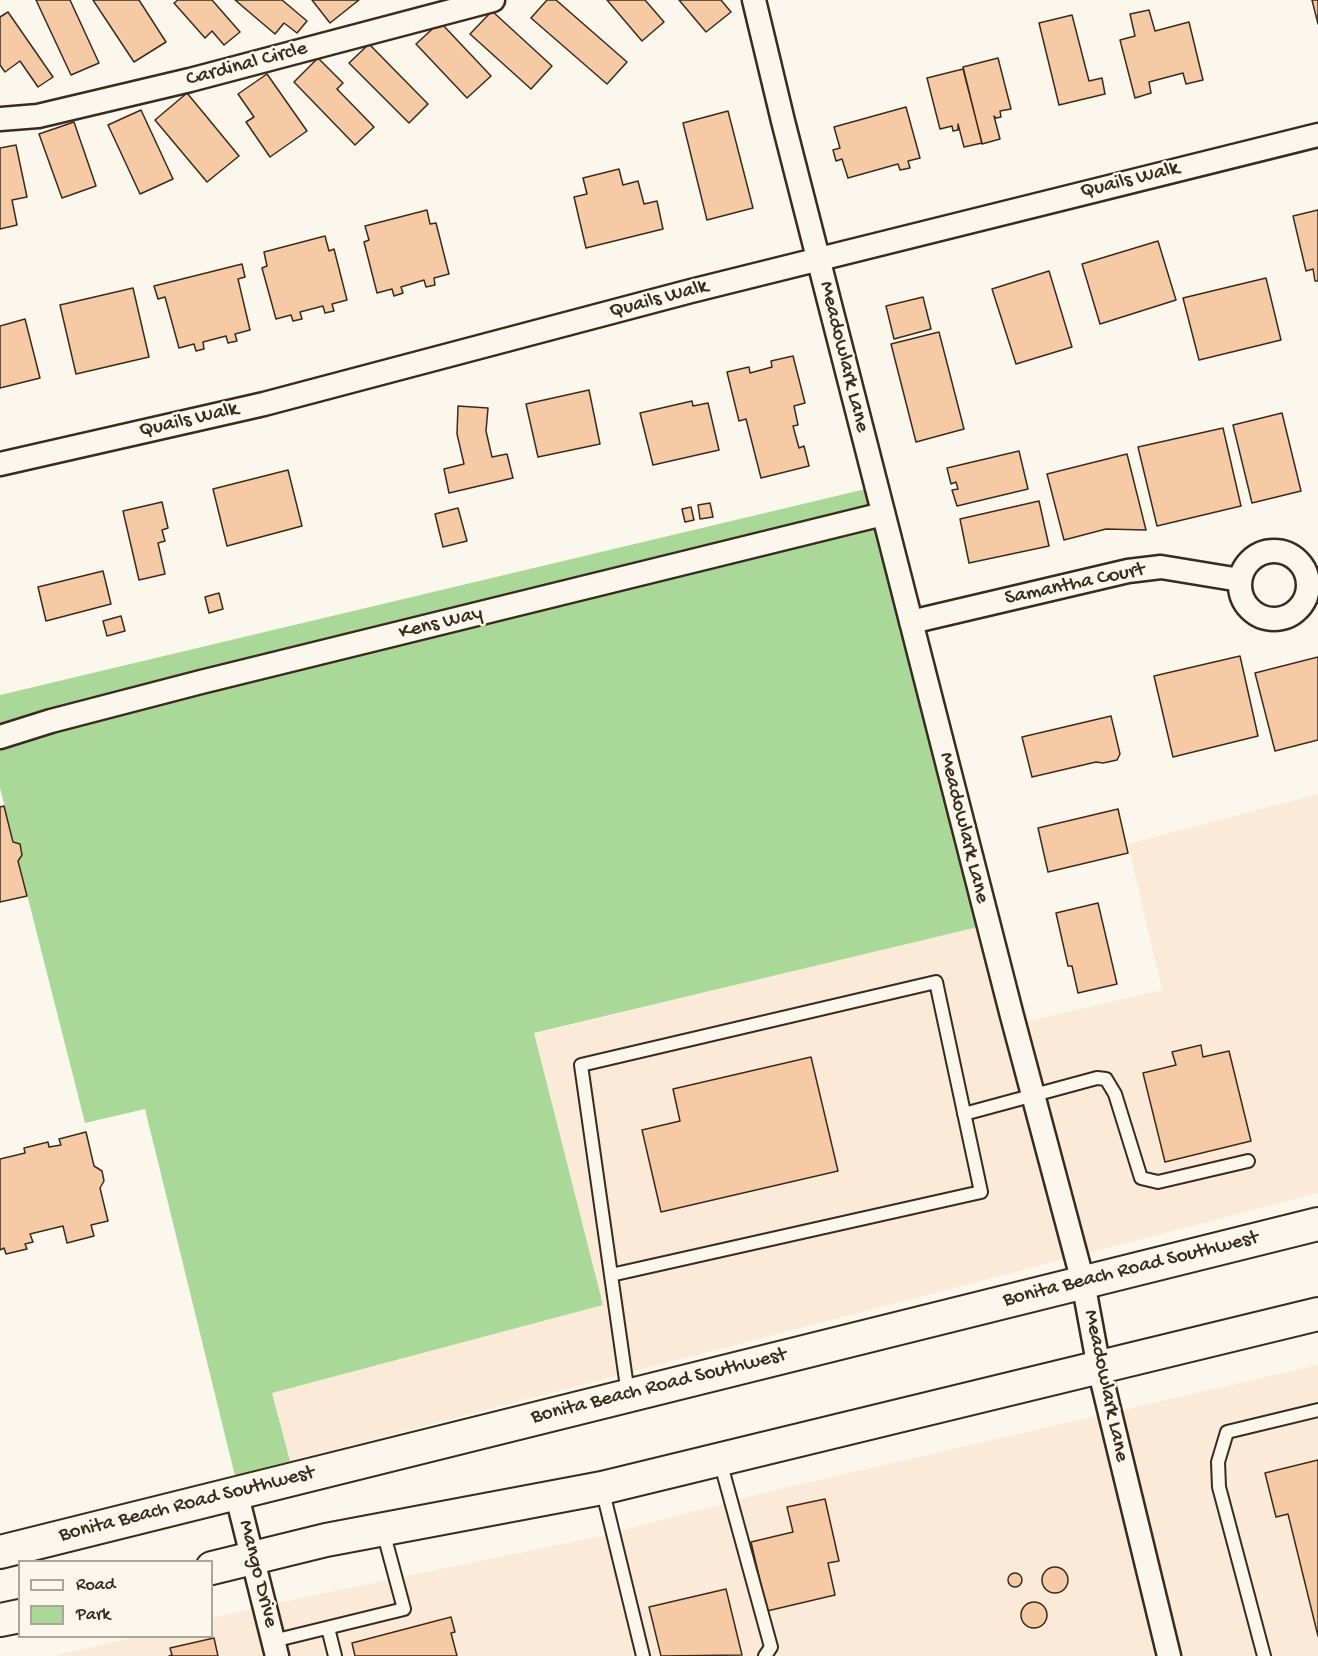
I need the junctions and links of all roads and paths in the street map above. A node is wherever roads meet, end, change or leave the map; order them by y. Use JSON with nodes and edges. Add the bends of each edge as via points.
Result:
{"nodes":[{"id":1,"x":493,"y":0,"type":"edge"},
{"id":2,"x":754,"y":0,"type":"edge"},
{"id":3,"x":0,"y":119,"type":"edge"},
{"id":4,"x":1318,"y":135,"type":"edge"},
{"id":5,"x":819,"y":260,"type":"junction"},
{"id":6,"x":0,"y":464,"type":"edge"},
{"id":7,"x":883,"y":514,"type":"junction"},
{"id":8,"x":1240,"y":580,"type":"dead end"},
{"id":9,"x":911,"y":622,"type":"junction"},
{"id":10,"x":0,"y":737,"type":"edge"},
{"id":11,"x":1033,"y":1096,"type":"junction"},
{"id":12,"x":964,"y":1114,"type":"junction"},
{"id":13,"x":1248,"y":1161,"type":"dead end"},
{"id":14,"x":1318,"y":1224,"type":"edge"},
{"id":15,"x":611,"y":1275,"type":"junction"},
{"id":16,"x":1083,"y":1282,"type":"junction"},
{"id":17,"x":1318,"y":1314,"type":"edge"},
{"id":18,"x":1099,"y":1368,"type":"junction"},
{"id":19,"x":628,"y":1395,"type":"junction"},
{"id":20,"x":1318,"y":1410,"type":"edge"},
{"id":21,"x":720,"y":1459,"type":"junction"},
{"id":22,"x":602,"y":1488,"type":"junction"},
{"id":23,"x":236,"y":1492,"type":"junction"},
{"id":24,"x":382,"y":1529,"type":"junction"},
{"id":25,"x":0,"y":1552,"type":"edge"},
{"id":26,"x":253,"y":1557,"type":"junction"},
{"id":27,"x":213,"y":1568,"type":"edge"},
{"id":28,"x":18,"y":1616,"type":"edge"},
{"id":29,"x":0,"y":1620,"type":"edge"},
{"id":30,"x":328,"y":1628,"type":"junction"},
{"id":31,"x":275,"y":1649,"type":"edge"},
{"id":32,"x":335,"y":1656,"type":"edge"},
{"id":33,"x":643,"y":1656,"type":"edge"},
{"id":34,"x":765,"y":1656,"type":"edge"},
{"id":35,"x":1169,"y":1656,"type":"edge"},
{"id":36,"x":1264,"y":1656,"type":"edge"}],
"edges":[{"from":1,"to":3,"type":"street","name":"Cardinal Circle","via":[[190,80],[38,116]]},
{"from":2,"to":5,"type":"street","name":"Meadowlark Lane"},
{"from":4,"to":5,"type":"street","name":"Quails Walk"},
{"from":5,"to":6,"type":"street","name":"Quails Walk","via":[[264,404]]},
{"from":5,"to":7,"type":"street","name":"Meadowlark Lane"},
{"from":7,"to":9,"type":"street","name":"Meadowlark Lane"},
{"from":7,"to":10,"type":"street","name":"Kens Way","via":[[201,682]]},
{"from":8,"to":9,"type":"street","name":"Samantha Court","via":[[1161,567],[1128,571]]},
{"from":9,"to":11,"type":"street","name":"Meadowlark Lane"},
{"from":11,"to":12,"type":"lane"},
{"from":11,"to":13,"type":"lane","via":[[1097,1078],[1106,1079],[1115,1094],[1141,1178],[1149,1182]]},
{"from":11,"to":16,"type":"street","name":"Meadowlark Lane"},
{"from":12,"to":15,"type":"lane","via":[[981,1192]]},
{"from":12,"to":15,"type":"lane","via":[[936,982],[581,1065]]},
{"from":14,"to":16,"type":"main road","name":"Bonita Beach Road Southwest"},
{"from":15,"to":19,"type":"lane"},
{"from":16,"to":18,"type":"street","name":"Meadowlark Lane"},
{"from":16,"to":19,"type":"main road","name":"Bonita Beach Road Southwest"},
{"from":17,"to":18,"type":"main road"},
{"from":18,"to":21,"type":"main road"},
{"from":18,"to":35,"type":"street","name":"Meadowlark Lane"},
{"from":19,"to":23,"type":"main road","name":"Bonita Beach Road Southwest"},
{"from":20,"to":36,"type":"lane","via":[[1227,1432],[1218,1462],[1219,1487]]},
{"from":21,"to":22,"type":"main road"},
{"from":21,"to":34,"type":"lane","via":[[771,1647]]},
{"from":22,"to":24,"type":"main road"},
{"from":22,"to":33,"type":"lane"},
{"from":23,"to":25,"type":"main road","name":"Bonita Beach Road Southwest"},
{"from":23,"to":26,"type":"street","name":"Mango Drive"},
{"from":24,"to":26,"type":"main road"},
{"from":24,"to":30,"type":"lane","via":[[404,1609]]},
{"from":26,"to":27,"type":"main road"},
{"from":26,"to":31,"type":"street","name":"Mango Drive"},
{"from":28,"to":29,"type":"main road"},
{"from":30,"to":31,"type":"lane"},
{"from":30,"to":32,"type":"lane"}]}
